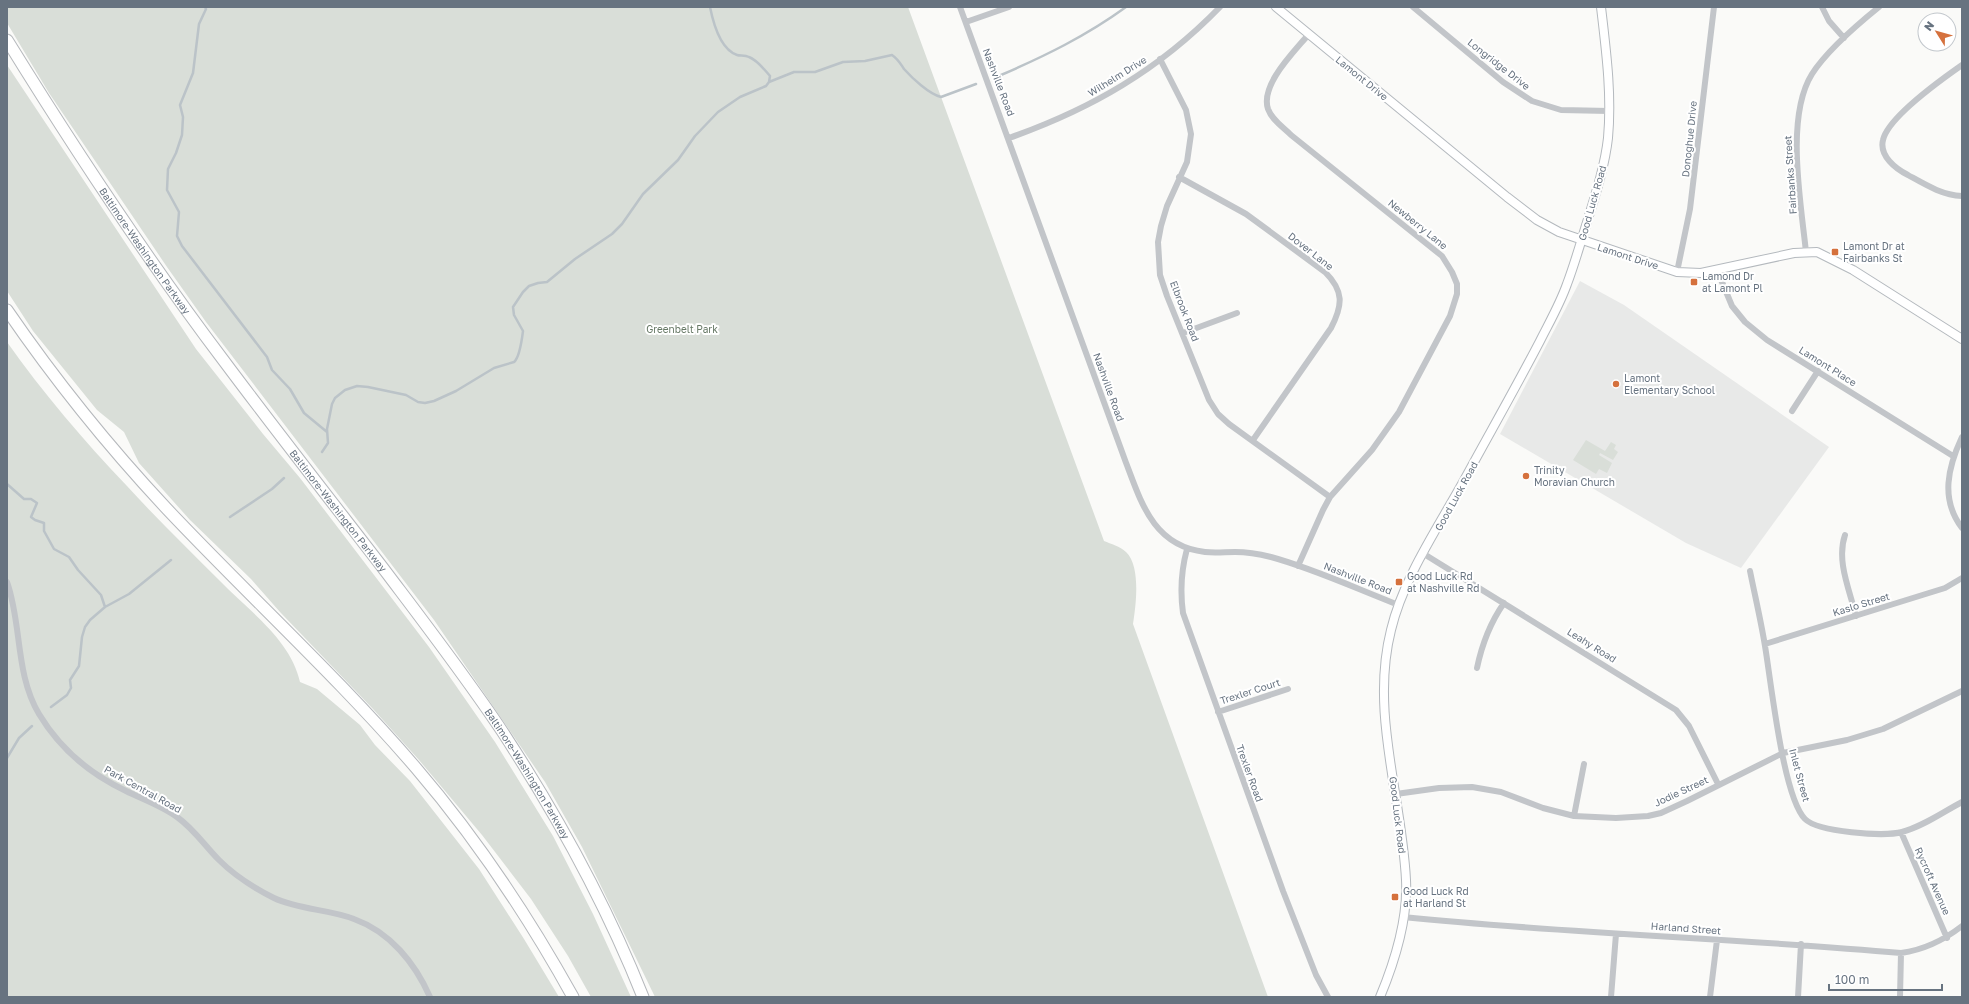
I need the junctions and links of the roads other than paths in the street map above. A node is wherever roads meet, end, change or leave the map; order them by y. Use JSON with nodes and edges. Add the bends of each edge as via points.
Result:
{"nodes":[{"id":1,"x":960,"y":7,"type":"edge"},
{"id":2,"x":1009,"y":7,"type":"edge"},
{"id":3,"x":1220,"y":7,"type":"edge"},
{"id":4,"x":1276,"y":7,"type":"edge"},
{"id":5,"x":1412,"y":7,"type":"edge"},
{"id":6,"x":1601,"y":7,"type":"edge"},
{"id":7,"x":1714,"y":7,"type":"edge"},
{"id":8,"x":1822,"y":7,"type":"edge"},
{"id":9,"x":1879,"y":7,"type":"edge"},
{"id":10,"x":966,"y":22,"type":"junction"},
{"id":11,"x":1308,"y":35,"type":"junction"},
{"id":12,"x":1844,"y":38,"type":"junction"},
{"id":13,"x":7,"y":40,"type":"edge"},
{"id":14,"x":1160,"y":59,"type":"junction"},
{"id":15,"x":1962,"y":65,"type":"edge"},
{"id":16,"x":1609,"y":111,"type":"junction"},
{"id":17,"x":1009,"y":138,"type":"junction"},
{"id":18,"x":1179,"y":177,"type":"junction"},
{"id":19,"x":1962,"y":196,"type":"edge"},
{"id":20,"x":1582,"y":240,"type":"junction"},
{"id":21,"x":1806,"y":252,"type":"junction"},
{"id":22,"x":1717,"y":270,"type":"junction"},
{"id":23,"x":1677,"y":272,"type":"junction"},
{"id":24,"x":7,"y":310,"type":"edge"},
{"id":25,"x":1237,"y":313,"type":"dead end"},
{"id":26,"x":1183,"y":334,"type":"junction"},
{"id":27,"x":1962,"y":339,"type":"edge"},
{"id":28,"x":1818,"y":371,"type":"junction"},
{"id":29,"x":1792,"y":411,"type":"dead end"},
{"id":30,"x":1962,"y":437,"type":"edge"},
{"id":31,"x":1253,"y":440,"type":"junction"},
{"id":32,"x":1953,"y":456,"type":"junction"},
{"id":33,"x":1330,"y":497,"type":"junction"},
{"id":34,"x":1962,"y":528,"type":"edge"},
{"id":35,"x":1845,"y":535,"type":"dead end"},
{"id":36,"x":1187,"y":549,"type":"junction"},
{"id":37,"x":1424,"y":554,"type":"junction"},
{"id":38,"x":1298,"y":566,"type":"junction"},
{"id":39,"x":1750,"y":571,"type":"dead end"},
{"id":40,"x":1962,"y":578,"type":"edge"},
{"id":41,"x":7,"y":582,"type":"edge"},
{"id":42,"x":1504,"y":603,"type":"junction"},
{"id":43,"x":1399,"y":605,"type":"junction"},
{"id":44,"x":1856,"y":616,"type":"junction"},
{"id":45,"x":1765,"y":644,"type":"junction"},
{"id":46,"x":1477,"y":668,"type":"dead end"},
{"id":47,"x":1288,"y":689,"type":"dead end"},
{"id":48,"x":1962,"y":691,"type":"edge"},
{"id":49,"x":1218,"y":712,"type":"junction"},
{"id":50,"x":1783,"y":753,"type":"junction"},
{"id":51,"x":1584,"y":764,"type":"dead end"},
{"id":52,"x":1718,"y":784,"type":"junction"},
{"id":53,"x":1396,"y":794,"type":"junction"},
{"id":54,"x":1962,"y":802,"type":"edge"},
{"id":55,"x":1574,"y":816,"type":"junction"},
{"id":56,"x":1901,"y":832,"type":"junction"},
{"id":57,"x":1403,"y":917,"type":"junction"},
{"id":58,"x":1962,"y":926,"type":"edge"},
{"id":59,"x":1616,"y":934,"type":"junction"},
{"id":60,"x":1947,"y":938,"type":"junction"},
{"id":61,"x":1717,"y":940,"type":"junction"},
{"id":62,"x":1802,"y":944,"type":"junction"},
{"id":63,"x":1901,"y":953,"type":"junction"},
{"id":64,"x":430,"y":997,"type":"edge"},
{"id":65,"x":573,"y":997,"type":"edge"},
{"id":66,"x":643,"y":997,"type":"edge"},
{"id":67,"x":1328,"y":997,"type":"edge"},
{"id":68,"x":1380,"y":997,"type":"edge"},
{"id":69,"x":1611,"y":997,"type":"edge"},
{"id":70,"x":1710,"y":997,"type":"edge"},
{"id":71,"x":1798,"y":997,"type":"edge"},
{"id":72,"x":1900,"y":997,"type":"edge"}],
"edges":[{"from":1,"to":10,"type":"street","name":"Nashville Road"},
{"from":2,"to":10,"type":"street"},
{"from":3,"to":14,"type":"street","name":"Wilhelm Drive"},
{"from":4,"to":11,"type":"main road","name":"Lamont Drive"},
{"from":5,"to":16,"type":"street","name":"Longridge Drive","via":[[1503,82],[1532,101],[1561,110]]},
{"from":6,"to":16,"type":"main road","name":"Good Luck Road"},
{"from":7,"to":23,"type":"street","name":"Donoghue Drive","via":[[1690,208]]},
{"from":8,"to":12,"type":"street","via":[[1829,21]]},
{"from":9,"to":12,"type":"street","name":"Fairbanks Street"},
{"from":10,"to":17,"type":"street","name":"Nashville Road"},
{"from":11,"to":20,"type":"main road","name":"Lamont Drive","via":[[1536,220]]},
{"from":11,"to":33,"type":"street","name":"Newberry Lane","via":[[1271,84],[1268,110],[1291,134],[1432,247],[1447,263],[1457,284],[1457,294],[1450,316],[1398,412],[1372,450]]},
{"from":12,"to":21,"type":"street","name":"Fairbanks Street","via":[[1812,73],[1800,106],[1797,138]]},
{"from":13,"to":66,"type":"highway","name":"Baltimore-Washington Parkway","via":[[87,167],[166,281],[438,641],[502,731],[586,874]]},
{"from":14,"to":17,"type":"street","name":"Wilhelm Drive","via":[[1144,73],[1094,103]]},
{"from":14,"to":18,"type":"street","name":"Elbrook Road","via":[[1178,91],[1190,122],[1187,162]]},
{"from":15,"to":19,"type":"street","via":[[1898,117],[1882,142],[1886,156],[1900,170],[1946,195]]},
{"from":16,"to":20,"type":"main road","name":"Good Luck Road","via":[[1604,161]]},
{"from":17,"to":36,"type":"street","name":"Nashville Road","via":[[1143,506],[1159,530]]},
{"from":18,"to":26,"type":"street","name":"Elbrook Road","via":[[1167,206],[1158,242],[1160,275]]},
{"from":18,"to":31,"type":"street","name":"Dover Lane","via":[[1246,214],[1325,272],[1339,294],[1340,308],[1331,328]]},
{"from":20,"to":23,"type":"main road","name":"Lamont Drive"},
{"from":20,"to":37,"type":"main road","name":"Good Luck Road","via":[[1567,286],[1547,327]]},
{"from":21,"to":22,"type":"main road","name":"Lamont Drive","via":[[1794,252]]},
{"from":21,"to":27,"type":"main road","name":"Lamont Drive","via":[[1817,252],[1839,261]]},
{"from":22,"to":23,"type":"main road","name":"Lamont Drive","via":[[1701,273]]},
{"from":22,"to":28,"type":"street","name":"Lamont Place","via":[[1732,306],[1745,322],[1767,340]]},
{"from":24,"to":65,"type":"highway","via":[[56,377],[131,470],[379,726],[416,768],[489,862],[553,961]]},
{"from":25,"to":26,"type":"street"},
{"from":26,"to":31,"type":"street","name":"Elbrook Road","via":[[1209,400],[1218,414]]},
{"from":28,"to":29,"type":"street"},
{"from":28,"to":32,"type":"street","name":"Lamont Place"},
{"from":30,"to":32,"type":"street"},
{"from":31,"to":33,"type":"street","name":"Elbrook Road"},
{"from":32,"to":34,"type":"street","via":[[1949,468],[1949,500]]},
{"from":33,"to":38,"type":"street","name":"Newberry Lane","via":[[1314,526]]},
{"from":35,"to":44,"type":"street","via":[[1842,544],[1843,568]]},
{"from":36,"to":38,"type":"street","name":"Nashville Road","via":[[1248,553]]},
{"from":36,"to":49,"type":"street","name":"Trexler Road","via":[[1182,568],[1183,612]]},
{"from":37,"to":42,"type":"street","name":"Leahy Road"},
{"from":37,"to":43,"type":"main road","name":"Good Luck Road"},
{"from":38,"to":43,"type":"street","name":"Nashville Road"},
{"from":39,"to":45,"type":"street","name":"Inlet Street"},
{"from":40,"to":44,"type":"street","name":"Kaslo Street","via":[[1945,588]]},
{"from":41,"to":64,"type":"street","name":"Park Central Road","via":[[14,600],[21,658],[28,688],[38,714],[65,750],[90,771],[176,817],[202,839],[219,860],[242,880],[275,898],[354,919],[374,929],[404,953]]},
{"from":42,"to":46,"type":"street","via":[[1487,632]]},
{"from":42,"to":52,"type":"street","name":"Leahy Road","via":[[1676,710],[1689,726]]},
{"from":43,"to":53,"type":"main road","name":"Good Luck Road","via":[[1388,643],[1384,685],[1386,734]]},
{"from":44,"to":45,"type":"street","name":"Kaslo Street"},
{"from":45,"to":50,"type":"street","name":"Inlet Street"},
{"from":47,"to":49,"type":"street","name":"Trexler Court"},
{"from":48,"to":50,"type":"street","name":"Jodie Street","via":[[1883,729],[1847,740]]},
{"from":49,"to":67,"type":"street","name":"Trexler Road","via":[[1304,948],[1322,990]]},
{"from":50,"to":52,"type":"street","name":"Jodie Street"},
{"from":50,"to":56,"type":"street","name":"Inlet Street","via":[[1794,800],[1799,811],[1809,822],[1823,828],[1840,830]]},
{"from":51,"to":55,"type":"street"},
{"from":52,"to":55,"type":"street","name":"Jodie Street","via":[[1674,807],[1648,816]]},
{"from":53,"to":55,"type":"street","name":"Jodie Street","via":[[1439,788],[1482,788]]},
{"from":53,"to":57,"type":"main road","name":"Good Luck Road","via":[[1406,881]]},
{"from":54,"to":56,"type":"street","name":"Inlet Street","via":[[1918,826]]},
{"from":56,"to":60,"type":"street","name":"Rycroft Avenue"},
{"from":57,"to":59,"type":"street","name":"Harland Street"},
{"from":57,"to":68,"type":"main road","name":"Good Luck Road","via":[[1394,959]]},
{"from":58,"to":60,"type":"street","name":"Harland Street"},
{"from":59,"to":61,"type":"street","name":"Harland Street"},
{"from":59,"to":69,"type":"street"},
{"from":60,"to":63,"type":"street","name":"Harland Street"},
{"from":61,"to":62,"type":"street","name":"Harland Street"},
{"from":61,"to":70,"type":"street"},
{"from":62,"to":63,"type":"street","name":"Harland Street"},
{"from":62,"to":71,"type":"street"},
{"from":63,"to":72,"type":"street"}]}
